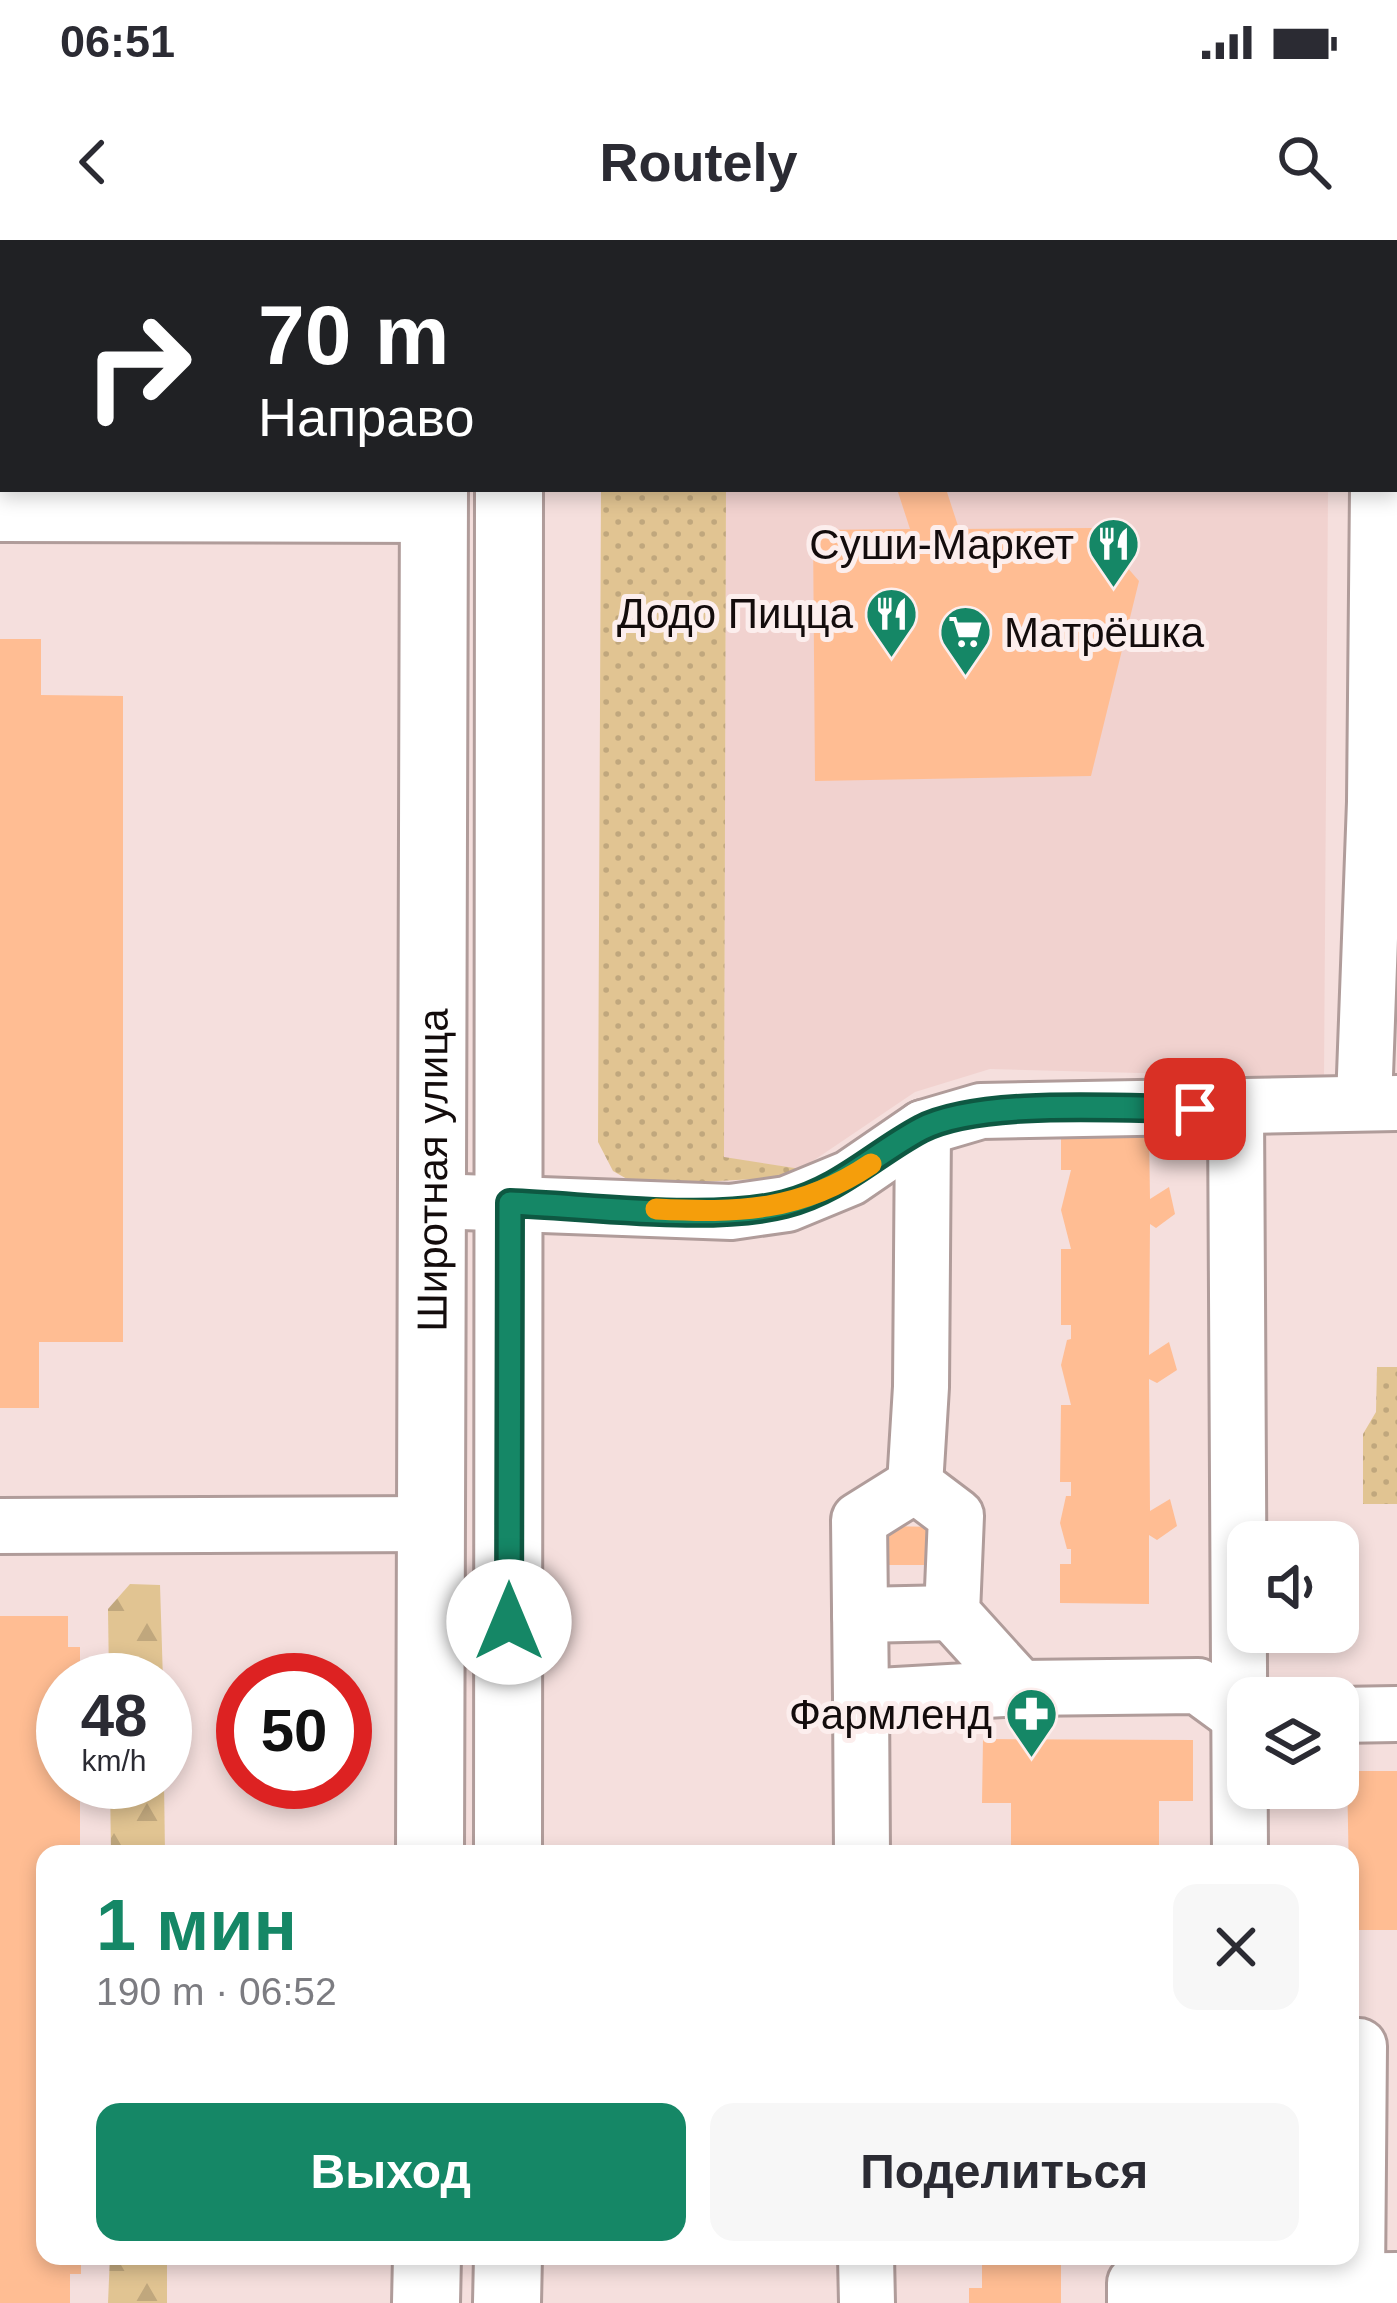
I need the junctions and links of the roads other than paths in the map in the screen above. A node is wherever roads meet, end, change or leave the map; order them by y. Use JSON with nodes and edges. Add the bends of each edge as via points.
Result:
{"nodes":[{"id":1,"x":509,"y":492,"type":"edge"},
{"id":2,"x":1378,"y":492,"type":"edge"},
{"id":3,"x":434,"y":502,"type":"edge"},
{"id":4,"x":0,"y":514,"type":"edge"},
{"id":5,"x":1381,"y":1103,"type":"edge"},
{"id":6,"x":1237,"y":1108,"type":"junction"},
{"id":7,"x":923,"y":1128,"type":"junction"},
{"id":8,"x":434,"y":1201,"type":"junction"},
{"id":9,"x":510,"y":1203,"type":"junction"},
{"id":10,"x":915,"y":1484,"type":"junction"},
{"id":11,"x":433,"y":1524,"type":"junction"},
{"id":12,"x":0,"y":1526,"type":"edge"},
{"id":13,"x":952,"y":1613,"type":"junction"},
{"id":14,"x":860,"y":1615,"type":"junction"},
{"id":15,"x":1244,"y":1677,"type":"edge"},
{"id":16,"x":1020,"y":1688,"type":"junction"},
{"id":17,"x":861,"y":1696,"type":"junction"},
{"id":18,"x":1227,"y":1705,"type":"edge"},
{"id":19,"x":1397,"y":1714,"type":"edge"},
{"id":20,"x":1359,"y":1715,"type":"edge"},
{"id":21,"x":1241,"y":1809,"type":"edge"},
{"id":22,"x":430,"y":1845,"type":"edge"},
{"id":23,"x":508,"y":1845,"type":"edge"},
{"id":24,"x":862,"y":1845,"type":"edge"},
{"id":25,"x":1240,"y":1845,"type":"edge"},
{"id":26,"x":1369,"y":2046,"type":"edge"},
{"id":27,"x":427,"y":2265,"type":"edge"},
{"id":28,"x":508,"y":2265,"type":"edge"},
{"id":29,"x":866,"y":2265,"type":"edge"},
{"id":30,"x":1377,"y":2280,"type":"edge"},
{"id":31,"x":427,"y":2303,"type":"edge"},
{"id":32,"x":507,"y":2303,"type":"edge"},
{"id":33,"x":867,"y":2303,"type":"edge"},
{"id":34,"x":1135,"y":2303,"type":"edge"}],
"edges":[{"from":1,"to":9,"type":"main road","name":"Широтная улица"},
{"from":2,"to":5,"type":"street"},
{"from":3,"to":4,"type":"street"},
{"from":3,"to":8,"type":"main road","name":"Широтная улица"},
{"from":5,"to":6,"type":"street"},
{"from":6,"to":7,"type":"street","via":[[981,1111]]},
{"from":6,"to":15,"type":"street"},
{"from":7,"to":9,"type":"street","via":[[850,1178],[787,1204],[731,1213]]},
{"from":7,"to":10,"type":"street"},
{"from":8,"to":9,"type":"street"},
{"from":8,"to":11,"type":"main road","name":"Широтная улица"},
{"from":9,"to":23,"type":"main road","name":"Широтная улица"},
{"from":10,"to":13,"type":"street","via":[[956,1516]]},
{"from":10,"to":14,"type":"street","via":[[859,1520]]},
{"from":11,"to":12,"type":"street"},
{"from":11,"to":22,"type":"main road","name":"Широтная улица"},
{"from":13,"to":14,"type":"street"},
{"from":13,"to":16,"type":"street"},
{"from":14,"to":17,"type":"street"},
{"from":16,"to":17,"type":"street"},
{"from":16,"to":18,"type":"street","via":[[1198,1686]]},
{"from":17,"to":24,"type":"street"},
{"from":19,"to":20,"type":"street"},
{"from":21,"to":25,"type":"street"},
{"from":26,"to":30,"type":"street"},
{"from":27,"to":31,"type":"main road"},
{"from":28,"to":32,"type":"main road"},
{"from":29,"to":33,"type":"street"},
{"from":30,"to":34,"type":"street","via":[[1135,2283]]}]}
